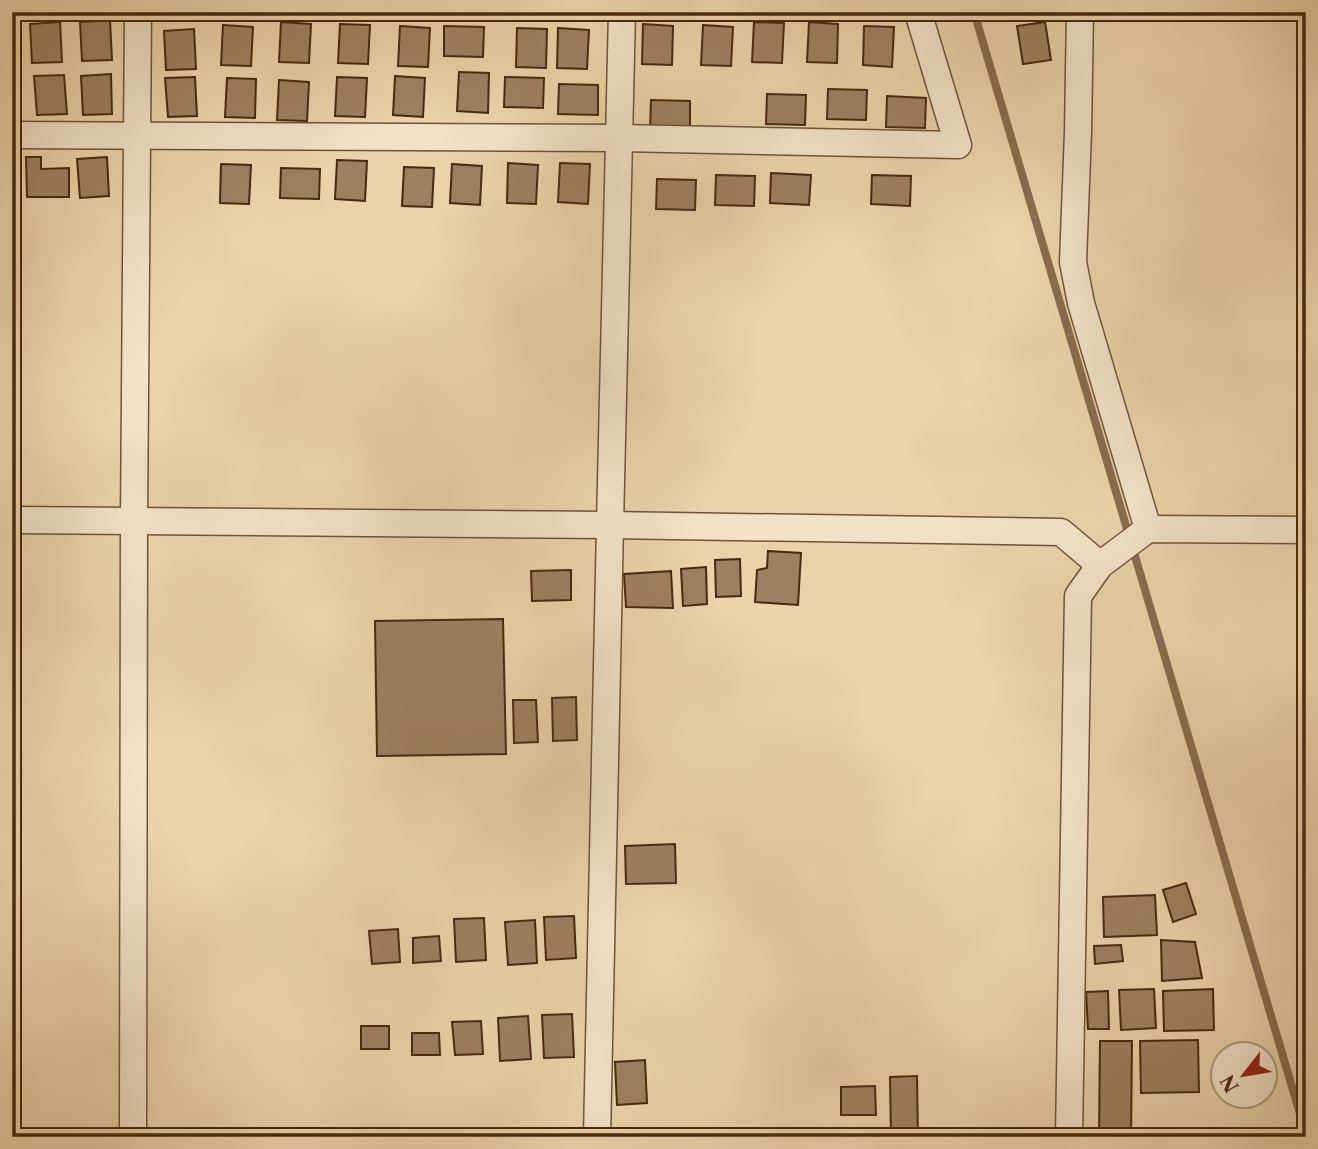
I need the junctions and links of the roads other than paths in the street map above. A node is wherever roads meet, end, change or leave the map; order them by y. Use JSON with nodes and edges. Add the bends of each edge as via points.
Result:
{"nodes":[{"id":1,"x":138,"y":12,"type":"edge"},
{"id":2,"x":622,"y":12,"type":"edge"},
{"id":3,"x":918,"y":12,"type":"edge"},
{"id":4,"x":1080,"y":12,"type":"edge"},
{"id":5,"x":12,"y":135,"type":"edge"},
{"id":6,"x":137,"y":136,"type":"junction"},
{"id":7,"x":620,"y":138,"type":"junction"},
{"id":8,"x":12,"y":520,"type":"edge"},
{"id":9,"x":134,"y":520,"type":"junction"},
{"id":10,"x":610,"y":525,"type":"junction"},
{"id":11,"x":1148,"y":529,"type":"junction"},
{"id":12,"x":1306,"y":530,"type":"edge"},
{"id":13,"x":1100,"y":565,"type":"junction"},
{"id":14,"x":132,"y":1137,"type":"edge"},
{"id":15,"x":597,"y":1137,"type":"edge"},
{"id":16,"x":1069,"y":1137,"type":"edge"}],
"edges":[{"from":1,"to":6,"type":"street"},
{"from":2,"to":7,"type":"street"},
{"from":3,"to":7,"type":"street","via":[[958,145]]},
{"from":4,"to":11,"type":"street","via":[[1073,262],[1080,303]]},
{"from":5,"to":6,"type":"street"},
{"from":6,"to":7,"type":"street"},
{"from":6,"to":9,"type":"street"},
{"from":7,"to":10,"type":"street"},
{"from":8,"to":9,"type":"street"},
{"from":9,"to":10,"type":"street"},
{"from":9,"to":14,"type":"street"},
{"from":10,"to":13,"type":"street","via":[[1061,533]]},
{"from":10,"to":15,"type":"street"},
{"from":11,"to":12,"type":"street"},
{"from":11,"to":13,"type":"street"},
{"from":13,"to":16,"type":"street","via":[[1078,596]]}]}
